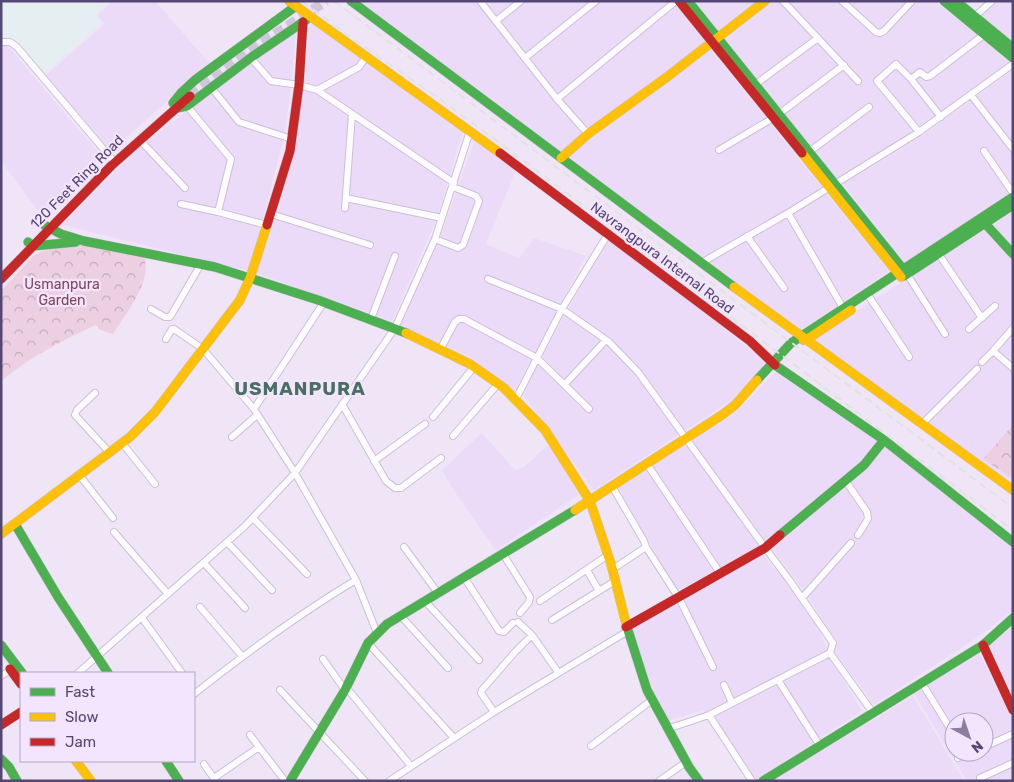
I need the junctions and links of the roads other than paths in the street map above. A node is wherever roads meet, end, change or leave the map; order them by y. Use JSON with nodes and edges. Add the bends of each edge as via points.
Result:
{"nodes":[{"id":1,"x":351,"y":1,"type":"edge"},
{"id":2,"x":480,"y":1,"type":"edge"},
{"id":3,"x":520,"y":1,"type":"edge"},
{"id":4,"x":596,"y":1,"type":"edge"},
{"id":5,"x":677,"y":1,"type":"edge"},
{"id":6,"x":688,"y":1,"type":"edge"},
{"id":7,"x":783,"y":1,"type":"edge"},
{"id":8,"x":912,"y":1,"type":"edge"},
{"id":9,"x":944,"y":1,"type":"edge"},
{"id":10,"x":956,"y":1,"type":"edge"},
{"id":11,"x":992,"y":1,"type":"edge"},
{"id":12,"x":846,"y":2,"type":"edge"},
{"id":13,"x":761,"y":3,"type":"edge"},
{"id":14,"x":293,"y":4,"type":"edge"},
{"id":15,"x":973,"y":19,"type":"junction"},
{"id":16,"x":307,"y":20,"type":"junction"},
{"id":17,"x":496,"y":21,"type":"junction"},
{"id":18,"x":985,"y":34,"type":"junction"},
{"id":19,"x":818,"y":38,"type":"junction"},
{"id":20,"x":715,"y":40,"type":"junction"},
{"id":21,"x":1,"y":42,"type":"edge"},
{"id":22,"x":1013,"y":48,"type":"edge"},
{"id":23,"x":366,"y":57,"type":"junction"},
{"id":24,"x":251,"y":58,"type":"junction"},
{"id":25,"x":526,"y":58,"type":"junction"},
{"id":26,"x":1013,"y":58,"type":"edge"},
{"id":27,"x":1013,"y":64,"type":"edge"},
{"id":28,"x":844,"y":65,"type":"junction"},
{"id":29,"x":911,"y":79,"type":"junction"},
{"id":30,"x":858,"y":81,"type":"dead end"},
{"id":31,"x":756,"y":84,"type":"junction"},
{"id":32,"x":298,"y":85,"type":"junction"},
{"id":33,"x":211,"y":87,"type":"junction"},
{"id":34,"x":317,"y":90,"type":"junction"},
{"id":35,"x":188,"y":94,"type":"tunnel mouth"},
{"id":36,"x":971,"y":96,"type":"junction"},
{"id":37,"x":557,"y":99,"type":"junction"},
{"id":38,"x":174,"y":106,"type":"junction"},
{"id":39,"x":187,"y":106,"type":"junction"},
{"id":40,"x":869,"y":107,"type":"dead end"},
{"id":41,"x":352,"y":114,"type":"junction"},
{"id":42,"x":776,"y":116,"type":"junction"},
{"id":43,"x":941,"y":117,"type":"junction"},
{"id":44,"x":470,"y":131,"type":"junction"},
{"id":45,"x":919,"y":132,"type":"junction"},
{"id":46,"x":588,"y":134,"type":"junction"},
{"id":47,"x":292,"y":139,"type":"junction"},
{"id":48,"x":140,"y":140,"type":"junction"},
{"id":49,"x":1010,"y":141,"type":"edge"},
{"id":50,"x":1013,"y":149,"type":"edge"},
{"id":51,"x":719,"y":150,"type":"dead end"},
{"id":52,"x":984,"y":150,"type":"dead end"},
{"id":53,"x":808,"y":152,"type":"junction"},
{"id":54,"x":111,"y":158,"type":"junction"},
{"id":55,"x":561,"y":158,"type":"junction"},
{"id":56,"x":454,"y":185,"type":"junction"},
{"id":57,"x":832,"y":185,"type":"junction"},
{"id":58,"x":185,"y":188,"type":"dead end"},
{"id":59,"x":1013,"y":193,"type":"edge"},
{"id":60,"x":1013,"y":197,"type":"edge"},
{"id":61,"x":346,"y":198,"type":"junction"},
{"id":62,"x":181,"y":204,"type":"dead end"},
{"id":63,"x":1013,"y":205,"type":"edge"},
{"id":64,"x":345,"y":208,"type":"dead end"},
{"id":65,"x":218,"y":212,"type":"junction"},
{"id":66,"x":271,"y":214,"type":"junction"},
{"id":67,"x":788,"y":214,"type":"junction"},
{"id":68,"x":442,"y":218,"type":"junction"},
{"id":69,"x":982,"y":221,"type":"junction"},
{"id":70,"x":267,"y":225,"type":"junction"},
{"id":71,"x":47,"y":227,"type":"junction"},
{"id":72,"x":608,"y":234,"type":"junction"},
{"id":73,"x":747,"y":236,"type":"junction"},
{"id":74,"x":435,"y":239,"type":"junction"},
{"id":75,"x":84,"y":241,"type":"junction"},
{"id":76,"x":30,"y":244,"type":"junction"},
{"id":77,"x":370,"y":246,"type":"dead end"},
{"id":78,"x":938,"y":253,"type":"junction"},
{"id":79,"x":1013,"y":254,"type":"edge"},
{"id":80,"x":395,"y":256,"type":"dead end"},
{"id":81,"x":701,"y":262,"type":"junction"},
{"id":82,"x":201,"y":264,"type":"junction"},
{"id":83,"x":1,"y":270,"type":"edge"},
{"id":84,"x":903,"y":273,"type":"junction"},
{"id":85,"x":250,"y":278,"type":"junction"},
{"id":86,"x":1,"y":279,"type":"edge"},
{"id":87,"x":488,"y":279,"type":"dead end"},
{"id":88,"x":784,"y":288,"type":"dead end"},
{"id":89,"x":870,"y":298,"type":"junction"},
{"id":90,"x":324,"y":302,"type":"junction"},
{"id":91,"x":995,"y":306,"type":"dead end"},
{"id":92,"x":843,"y":308,"type":"junction"},
{"id":93,"x":151,"y":309,"type":"dead end"},
{"id":94,"x":562,"y":309,"type":"junction"},
{"id":95,"x":982,"y":318,"type":"junction"},
{"id":96,"x":371,"y":319,"type":"junction"},
{"id":97,"x":395,"y":328,"type":"junction"},
{"id":98,"x":1013,"y":328,"type":"edge"},
{"id":99,"x":969,"y":329,"type":"dead end"},
{"id":100,"x":945,"y":334,"type":"dead end"},
{"id":101,"x":166,"y":339,"type":"dead end"},
{"id":102,"x":801,"y":339,"type":"junction"},
{"id":103,"x":606,"y":340,"type":"junction"},
{"id":104,"x":203,"y":349,"type":"junction"},
{"id":105,"x":440,"y":350,"type":"junction"},
{"id":106,"x":993,"y":350,"type":"junction"},
{"id":107,"x":909,"y":357,"type":"dead end"},
{"id":108,"x":537,"y":358,"type":"junction"},
{"id":109,"x":982,"y":362,"type":"dead end"},
{"id":110,"x":774,"y":364,"type":"junction"},
{"id":111,"x":474,"y":367,"type":"junction"},
{"id":112,"x":1013,"y":368,"type":"edge"},
{"id":113,"x":977,"y":369,"type":"dead end"},
{"id":114,"x":498,"y":384,"type":"junction"},
{"id":115,"x":565,"y":384,"type":"junction"},
{"id":116,"x":95,"y":393,"type":"dead end"},
{"id":117,"x":516,"y":399,"type":"junction"},
{"id":118,"x":342,"y":404,"type":"junction"},
{"id":119,"x":589,"y":408,"type":"dead end"},
{"id":120,"x":256,"y":412,"type":"junction"},
{"id":121,"x":433,"y":417,"type":"dead end"},
{"id":122,"x":425,"y":424,"type":"dead end"},
{"id":123,"x":922,"y":424,"type":"junction"},
{"id":124,"x":232,"y":436,"type":"dead end"},
{"id":125,"x":453,"y":436,"type":"dead end"},
{"id":126,"x":687,"y":438,"type":"junction"},
{"id":127,"x":884,"y":440,"type":"junction"},
{"id":128,"x":122,"y":444,"type":"junction"},
{"id":129,"x":110,"y":453,"type":"junction"},
{"id":130,"x":441,"y":458,"type":"dead end"},
{"id":131,"x":374,"y":461,"type":"junction"},
{"id":132,"x":646,"y":464,"type":"junction"},
{"id":133,"x":295,"y":473,"type":"junction"},
{"id":134,"x":80,"y":476,"type":"junction"},
{"id":135,"x":845,"y":480,"type":"junction"},
{"id":136,"x":155,"y":484,"type":"dead end"},
{"id":137,"x":612,"y":486,"type":"junction"},
{"id":138,"x":1013,"y":490,"type":"edge"},
{"id":139,"x":590,"y":501,"type":"junction"},
{"id":140,"x":113,"y":518,"type":"dead end"},
{"id":141,"x":253,"y":518,"type":"junction"},
{"id":142,"x":15,"y":524,"type":"junction"},
{"id":143,"x":114,"y":532,"type":"dead end"},
{"id":144,"x":1,"y":534,"type":"edge"},
{"id":145,"x":858,"y":535,"type":"dead end"},
{"id":146,"x":227,"y":542,"type":"junction"},
{"id":147,"x":1013,"y":542,"type":"edge"},
{"id":148,"x":852,"y":543,"type":"dead end"},
{"id":149,"x":646,"y":546,"type":"junction"},
{"id":150,"x":404,"y":547,"type":"dead end"},
{"id":151,"x":765,"y":548,"type":"junction"},
{"id":152,"x":503,"y":554,"type":"junction"},
{"id":153,"x":608,"y":555,"type":"junction"},
{"id":154,"x":204,"y":563,"type":"junction"},
{"id":155,"x":613,"y":569,"type":"junction"},
{"id":156,"x":587,"y":570,"type":"junction"},
{"id":157,"x":720,"y":573,"type":"junction"},
{"id":158,"x":307,"y":574,"type":"dead end"},
{"id":159,"x":464,"y":577,"type":"junction"},
{"id":160,"x":356,"y":580,"type":"junction"},
{"id":161,"x":615,"y":581,"type":"junction"},
{"id":162,"x":272,"y":590,"type":"dead end"},
{"id":163,"x":600,"y":591,"type":"junction"},
{"id":164,"x":438,"y":593,"type":"junction"},
{"id":165,"x":168,"y":594,"type":"junction"},
{"id":166,"x":678,"y":597,"type":"junction"},
{"id":167,"x":802,"y":598,"type":"junction"},
{"id":168,"x":425,"y":601,"type":"junction"},
{"id":169,"x":540,"y":601,"type":"dead end"},
{"id":170,"x":200,"y":607,"type":"dead end"},
{"id":171,"x":244,"y":608,"type":"dead end"},
{"id":172,"x":520,"y":613,"type":"dead end"},
{"id":173,"x":401,"y":616,"type":"junction"},
{"id":174,"x":142,"y":618,"type":"junction"},
{"id":175,"x":1013,"y":618,"type":"edge"},
{"id":176,"x":552,"y":620,"type":"dead end"},
{"id":177,"x":627,"y":629,"type":"junction"},
{"id":178,"x":378,"y":634,"type":"junction"},
{"id":179,"x":532,"y":635,"type":"junction"},
{"id":180,"x":368,"y":643,"type":"junction"},
{"id":181,"x":1,"y":645,"type":"edge"},
{"id":182,"x":982,"y":645,"type":"junction"},
{"id":183,"x":830,"y":653,"type":"junction"},
{"id":184,"x":1,"y":656,"type":"edge"},
{"id":185,"x":242,"y":656,"type":"junction"},
{"id":186,"x":97,"y":657,"type":"junction"},
{"id":187,"x":323,"y":659,"type":"dead end"},
{"id":188,"x":478,"y":660,"type":"dead end"},
{"id":189,"x":713,"y":667,"type":"dead end"},
{"id":190,"x":448,"y":668,"type":"dead end"},
{"id":191,"x":11,"y":670,"type":"junction"},
{"id":192,"x":21,"y":672,"type":"edge"},
{"id":193,"x":79,"y":672,"type":"edge"},
{"id":194,"x":107,"y":672,"type":"edge"},
{"id":195,"x":181,"y":672,"type":"edge"},
{"id":196,"x":558,"y":672,"type":"junction"},
{"id":197,"x":1,"y":676,"type":"edge"},
{"id":198,"x":778,"y":680,"type":"junction"},
{"id":199,"x":922,"y":682,"type":"junction"},
{"id":200,"x":20,"y":683,"type":"edge"},
{"id":201,"x":724,"y":685,"type":"dead end"},
{"id":202,"x":345,"y":689,"type":"junction"},
{"id":203,"x":280,"y":690,"type":"dead end"},
{"id":204,"x":195,"y":692,"type":"edge"},
{"id":205,"x":652,"y":700,"type":"junction"},
{"id":206,"x":732,"y":704,"type":"junction"},
{"id":207,"x":1013,"y":710,"type":"edge"},
{"id":208,"x":494,"y":712,"type":"junction"},
{"id":209,"x":20,"y":713,"type":"edge"},
{"id":210,"x":873,"y":713,"type":"junction"},
{"id":211,"x":709,"y":716,"type":"junction"},
{"id":212,"x":944,"y":718,"type":"edge"},
{"id":213,"x":1,"y":725,"type":"edge"},
{"id":214,"x":667,"y":729,"type":"junction"},
{"id":215,"x":320,"y":733,"type":"junction"},
{"id":216,"x":1013,"y":734,"type":"edge"},
{"id":217,"x":250,"y":735,"type":"dead end"},
{"id":218,"x":454,"y":738,"type":"junction"},
{"id":219,"x":994,"y":742,"type":"edge"},
{"id":220,"x":591,"y":746,"type":"dead end"},
{"id":221,"x":820,"y":746,"type":"junction"},
{"id":222,"x":259,"y":747,"type":"junction"},
{"id":223,"x":1,"y":759,"type":"edge"},
{"id":224,"x":77,"y":762,"type":"edge"},
{"id":225,"x":85,"y":762,"type":"edge"},
{"id":226,"x":167,"y":762,"type":"edge"},
{"id":227,"x":686,"y":762,"type":"junction"},
{"id":228,"x":1013,"y":763,"type":"edge"},
{"id":229,"x":204,"y":764,"type":"dead end"},
{"id":230,"x":411,"y":766,"type":"junction"},
{"id":231,"x":980,"y":778,"type":"dead end"},
{"id":232,"x":215,"y":779,"type":"edge"},
{"id":233,"x":17,"y":781,"type":"edge"},
{"id":234,"x":90,"y":781,"type":"edge"},
{"id":235,"x":98,"y":781,"type":"edge"},
{"id":236,"x":179,"y":781,"type":"edge"},
{"id":237,"x":285,"y":781,"type":"edge"},
{"id":238,"x":290,"y":781,"type":"edge"},
{"id":239,"x":365,"y":781,"type":"edge"},
{"id":240,"x":389,"y":781,"type":"edge"},
{"id":241,"x":659,"y":781,"type":"edge"},
{"id":242,"x":699,"y":781,"type":"edge"},
{"id":243,"x":752,"y":781,"type":"edge"},
{"id":244,"x":763,"y":781,"type":"edge"}],
"edges":[{"from":1,"to":55,"type":"street","name":"Navrangpura Internal Road"},
{"from":2,"to":17,"type":"street"},
{"from":3,"to":17,"type":"street"},
{"from":4,"to":25,"type":"street"},
{"from":5,"to":20,"type":"street"},
{"from":5,"to":37,"type":"street"},
{"from":6,"to":20,"type":"street"},
{"from":7,"to":19,"type":"street"},
{"from":8,"to":12,"type":"street","via":[[880,33]]},
{"from":9,"to":15,"type":"street"},
{"from":10,"to":15,"type":"street"},
{"from":11,"to":15,"type":"street"},
{"from":13,"to":20,"type":"street"},
{"from":14,"to":16,"type":"street","name":"Navrangpura Internal Road"},
{"from":14,"to":38,"type":"street","via":[[187,86],[177,95]]},
{"from":15,"to":18,"type":"street"},
{"from":15,"to":22,"type":"street"},
{"from":16,"to":23,"type":"street","name":"Navrangpura Internal Road"},
{"from":16,"to":24,"type":"street"},
{"from":16,"to":32,"type":"street"},
{"from":17,"to":25,"type":"street"},
{"from":18,"to":26,"type":"street"},
{"from":18,"to":29,"type":"street","via":[[930,76],[920,72]]},
{"from":19,"to":28,"type":"street"},
{"from":19,"to":31,"type":"street"},
{"from":20,"to":31,"type":"street"},
{"from":20,"to":42,"type":"street"},
{"from":20,"to":46,"type":"street"},
{"from":21,"to":54,"type":"street","via":[[10,42],[17,47]]},
{"from":23,"to":34,"type":"street","via":[[358,67]]},
{"from":23,"to":44,"type":"street","name":"Navrangpura Internal Road"},
{"from":24,"to":32,"type":"street","via":[[269,80]]},
{"from":24,"to":33,"type":"street"},
{"from":25,"to":37,"type":"street"},
{"from":27,"to":36,"type":"street"},
{"from":28,"to":30,"type":"street"},
{"from":28,"to":42,"type":"street"},
{"from":29,"to":43,"type":"street"},
{"from":29,"to":45,"type":"street","via":[[896,64],[877,81]]},
{"from":31,"to":42,"type":"street"},
{"from":32,"to":34,"type":"street"},
{"from":32,"to":47,"type":"street"},
{"from":33,"to":39,"type":"street"},
{"from":33,"to":47,"type":"street","via":[[239,122]]},
{"from":34,"to":41,"type":"street"},
{"from":35,"to":38,"type":"street"},
{"from":36,"to":43,"type":"street"},
{"from":36,"to":49,"type":"street"},
{"from":37,"to":46,"type":"street"},
{"from":38,"to":39,"type":"street"},
{"from":38,"to":48,"type":"street","name":"120 Feet Ring Road"},
{"from":38,"to":54,"type":"street","name":"120 Feet Ring Road"},
{"from":39,"to":65,"type":"street","via":[[230,159]]},
{"from":40,"to":53,"type":"street"},
{"from":41,"to":56,"type":"street"},
{"from":41,"to":61,"type":"street"},
{"from":42,"to":51,"type":"street"},
{"from":42,"to":53,"type":"street"},
{"from":42,"to":57,"type":"street"},
{"from":43,"to":45,"type":"street"},
{"from":44,"to":56,"type":"street"},
{"from":44,"to":72,"type":"street","name":"Navrangpura Internal Road"},
{"from":45,"to":57,"type":"street"},
{"from":46,"to":55,"type":"street"},
{"from":47,"to":66,"type":"street"},
{"from":48,"to":58,"type":"street"},
{"from":48,"to":71,"type":"street","name":"120 Feet Ring Road"},
{"from":49,"to":50,"type":"street"},
{"from":52,"to":59,"type":"street"},
{"from":53,"to":57,"type":"street"},
{"from":54,"to":71,"type":"street","name":"120 Feet Ring Road"},
{"from":55,"to":81,"type":"street","name":"Navrangpura Internal Road"},
{"from":56,"to":68,"type":"street"},
{"from":56,"to":74,"type":"street","via":[[476,196],[479,202],[461,247]]},
{"from":57,"to":67,"type":"street"},
{"from":57,"to":84,"type":"street"},
{"from":60,"to":69,"type":"street"},
{"from":61,"to":64,"type":"street"},
{"from":61,"to":68,"type":"street"},
{"from":62,"to":65,"type":"street"},
{"from":63,"to":69,"type":"street"},
{"from":65,"to":70,"type":"street"},
{"from":66,"to":70,"type":"street"},
{"from":66,"to":77,"type":"street"},
{"from":67,"to":73,"type":"street"},
{"from":67,"to":92,"type":"street"},
{"from":68,"to":74,"type":"street"},
{"from":69,"to":78,"type":"street"},
{"from":69,"to":79,"type":"street"},
{"from":69,"to":84,"type":"street"},
{"from":70,"to":85,"type":"street"},
{"from":71,"to":75,"type":"street"},
{"from":71,"to":76,"type":"street","name":"120 Feet Ring Road"},
{"from":72,"to":94,"type":"street"},
{"from":72,"to":110,"type":"street","name":"Navrangpura Internal Road","via":[[750,341]]},
{"from":73,"to":81,"type":"street"},
{"from":73,"to":88,"type":"street"},
{"from":74,"to":97,"type":"street"},
{"from":75,"to":76,"type":"street"},
{"from":75,"to":82,"type":"street"},
{"from":76,"to":83,"type":"street","name":"120 Feet Ring Road"},
{"from":76,"to":86,"type":"street","name":"120 Feet Ring Road"},
{"from":78,"to":84,"type":"street"},
{"from":78,"to":95,"type":"street"},
{"from":80,"to":96,"type":"street"},
{"from":81,"to":102,"type":"street","name":"Navrangpura Internal Road"},
{"from":82,"to":85,"type":"street"},
{"from":82,"to":93,"type":"street","via":[[170,317]]},
{"from":84,"to":89,"type":"street"},
{"from":84,"to":92,"type":"street"},
{"from":84,"to":100,"type":"street"},
{"from":85,"to":90,"type":"street"},
{"from":85,"to":104,"type":"street","via":[[240,300]]},
{"from":87,"to":94,"type":"street"},
{"from":89,"to":102,"type":"street"},
{"from":89,"to":107,"type":"street"},
{"from":90,"to":96,"type":"street"},
{"from":90,"to":120,"type":"street"},
{"from":91,"to":95,"type":"street"},
{"from":92,"to":102,"type":"street"},
{"from":94,"to":103,"type":"street"},
{"from":94,"to":108,"type":"street"},
{"from":95,"to":99,"type":"street"},
{"from":96,"to":97,"type":"street"},
{"from":97,"to":105,"type":"street"},
{"from":97,"to":118,"type":"street"},
{"from":98,"to":106,"type":"street"},
{"from":101,"to":104,"type":"street","via":[[174,329]]},
{"from":102,"to":110,"type":"street","via":[[792,343]]},
{"from":102,"to":123,"type":"street","name":"Navrangpura Internal Road"},
{"from":103,"to":115,"type":"street"},
{"from":103,"to":126,"type":"street","via":[[638,372]]},
{"from":104,"to":120,"type":"street"},
{"from":104,"to":128,"type":"street","via":[[155,412]]},
{"from":105,"to":108,"type":"street","via":[[455,322],[464,319]]},
{"from":105,"to":111,"type":"street"},
{"from":106,"to":109,"type":"street"},
{"from":106,"to":112,"type":"street"},
{"from":108,"to":115,"type":"street"},
{"from":108,"to":117,"type":"street"},
{"from":110,"to":126,"type":"street","via":[[735,405]]},
{"from":110,"to":127,"type":"street","name":"Navrangpura Internal Road"},
{"from":111,"to":114,"type":"street"},
{"from":111,"to":121,"type":"street"},
{"from":113,"to":123,"type":"street"},
{"from":114,"to":117,"type":"street"},
{"from":114,"to":125,"type":"street"},
{"from":115,"to":119,"type":"street"},
{"from":116,"to":129,"type":"street","via":[[75,415]]},
{"from":117,"to":139,"type":"street","via":[[545,430]]},
{"from":118,"to":131,"type":"street"},
{"from":118,"to":133,"type":"street"},
{"from":120,"to":124,"type":"street"},
{"from":120,"to":133,"type":"street"},
{"from":122,"to":131,"type":"street"},
{"from":123,"to":138,"type":"street","name":"Navrangpura Internal Road"},
{"from":126,"to":132,"type":"street"},
{"from":126,"to":151,"type":"street"},
{"from":127,"to":135,"type":"street","via":[[864,465]]},
{"from":127,"to":147,"type":"street","name":"Navrangpura Internal Road"},
{"from":128,"to":129,"type":"street"},
{"from":128,"to":136,"type":"street"},
{"from":129,"to":134,"type":"street"},
{"from":130,"to":131,"type":"street","via":[[401,488],[395,488],[386,481]]},
{"from":132,"to":137,"type":"street"},
{"from":132,"to":157,"type":"street"},
{"from":133,"to":141,"type":"street"},
{"from":133,"to":160,"type":"street"},
{"from":134,"to":140,"type":"street"},
{"from":134,"to":142,"type":"street"},
{"from":135,"to":145,"type":"street","via":[[867,512],[868,519]]},
{"from":135,"to":151,"type":"street"},
{"from":137,"to":139,"type":"street"},
{"from":137,"to":149,"type":"street"},
{"from":139,"to":152,"type":"street"},
{"from":139,"to":153,"type":"street"},
{"from":141,"to":146,"type":"street"},
{"from":141,"to":158,"type":"street"},
{"from":142,"to":144,"type":"street"},
{"from":142,"to":186,"type":"street"},
{"from":143,"to":165,"type":"street"},
{"from":146,"to":154,"type":"street"},
{"from":146,"to":162,"type":"street"},
{"from":148,"to":167,"type":"street"},
{"from":149,"to":155,"type":"street"},
{"from":149,"to":166,"type":"street"},
{"from":150,"to":164,"type":"street"},
{"from":151,"to":157,"type":"street"},
{"from":151,"to":167,"type":"street"},
{"from":152,"to":159,"type":"street"},
{"from":152,"to":172,"type":"street","via":[[530,598]]},
{"from":153,"to":155,"type":"street"},
{"from":153,"to":156,"type":"street"},
{"from":154,"to":165,"type":"street"},
{"from":154,"to":171,"type":"street"},
{"from":155,"to":161,"type":"street"},
{"from":156,"to":163,"type":"street"},
{"from":156,"to":169,"type":"street"},
{"from":157,"to":166,"type":"street"},
{"from":159,"to":164,"type":"street"},
{"from":159,"to":179,"type":"street","via":[[500,631],[504,632],[515,622]]},
{"from":160,"to":178,"type":"street"},
{"from":160,"to":185,"type":"street"},
{"from":161,"to":163,"type":"street"},
{"from":161,"to":177,"type":"street"},
{"from":163,"to":176,"type":"street"},
{"from":164,"to":168,"type":"street"},
{"from":165,"to":174,"type":"street"},
{"from":166,"to":177,"type":"street"},
{"from":166,"to":189,"type":"street"},
{"from":167,"to":183,"type":"street","via":[[833,643]]},
{"from":168,"to":173,"type":"street"},
{"from":168,"to":188,"type":"street"},
{"from":170,"to":185,"type":"street"},
{"from":173,"to":178,"type":"street"},
{"from":173,"to":190,"type":"street"},
{"from":174,"to":186,"type":"street"},
{"from":174,"to":195,"type":"street"},
{"from":175,"to":182,"type":"street"},
{"from":177,"to":196,"type":"street"},
{"from":177,"to":205,"type":"street"},
{"from":178,"to":180,"type":"street"},
{"from":179,"to":196,"type":"street"},
{"from":179,"to":208,"type":"street","via":[[482,690]]},
{"from":180,"to":202,"type":"street"},
{"from":180,"to":218,"type":"street"},
{"from":181,"to":192,"type":"street"},
{"from":182,"to":199,"type":"street"},
{"from":182,"to":207,"type":"street"},
{"from":183,"to":198,"type":"street"},
{"from":183,"to":210,"type":"street"},
{"from":184,"to":191,"type":"street"},
{"from":185,"to":204,"type":"street"},
{"from":186,"to":193,"type":"street"},
{"from":186,"to":194,"type":"street"},
{"from":187,"to":202,"type":"street"},
{"from":191,"to":197,"type":"street"},
{"from":191,"to":200,"type":"street"},
{"from":196,"to":208,"type":"street"},
{"from":198,"to":206,"type":"street"},
{"from":198,"to":221,"type":"street"},
{"from":199,"to":210,"type":"street"},
{"from":199,"to":212,"type":"street"},
{"from":201,"to":206,"type":"street"},
{"from":202,"to":215,"type":"street"},
{"from":202,"to":230,"type":"street"},
{"from":203,"to":215,"type":"street"},
{"from":205,"to":214,"type":"street"},
{"from":205,"to":220,"type":"street"},
{"from":206,"to":211,"type":"street"},
{"from":208,"to":218,"type":"street"},
{"from":209,"to":213,"type":"street"},
{"from":210,"to":221,"type":"street"},
{"from":211,"to":214,"type":"street"},
{"from":211,"to":243,"type":"street"},
{"from":214,"to":227,"type":"street"},
{"from":215,"to":238,"type":"street"},
{"from":215,"to":239,"type":"street"},
{"from":216,"to":219,"type":"street"},
{"from":217,"to":222,"type":"street"},
{"from":218,"to":230,"type":"street"},
{"from":221,"to":244,"type":"street"},
{"from":222,"to":232,"type":"street"},
{"from":222,"to":237,"type":"street"},
{"from":223,"to":233,"type":"street"},
{"from":224,"to":234,"type":"street"},
{"from":225,"to":235,"type":"street"},
{"from":226,"to":236,"type":"street"},
{"from":227,"to":241,"type":"street"},
{"from":227,"to":242,"type":"street"},
{"from":228,"to":231,"type":"street"},
{"from":229,"to":232,"type":"street"},
{"from":230,"to":240,"type":"street"}]}
